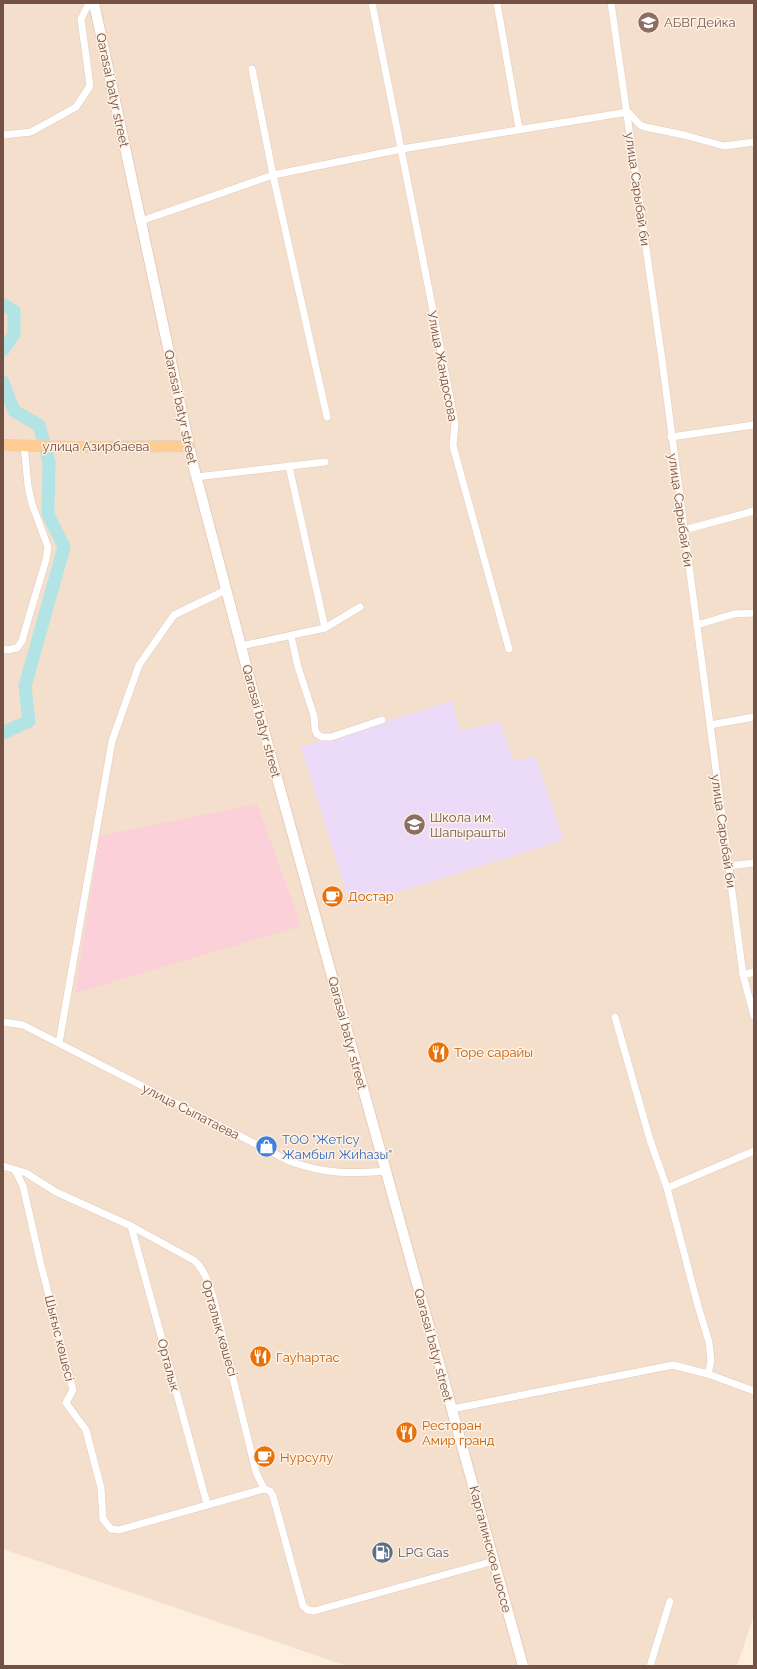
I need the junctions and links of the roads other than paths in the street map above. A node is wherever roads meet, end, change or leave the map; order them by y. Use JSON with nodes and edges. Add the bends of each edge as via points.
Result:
{"nodes":[{"id":1,"x":89,"y":3,"type":"edge"},
{"id":2,"x":94,"y":3,"type":"edge"},
{"id":3,"x":372,"y":3,"type":"edge"},
{"id":4,"x":497,"y":3,"type":"edge"},
{"id":5,"x":611,"y":3,"type":"edge"},
{"id":6,"x":252,"y":69,"type":"dead end"},
{"id":7,"x":628,"y":112,"type":"junction"},
{"id":8,"x":519,"y":129,"type":"junction"},
{"id":9,"x":3,"y":135,"type":"edge"},
{"id":10,"x":754,"y":142,"type":"edge"},
{"id":11,"x":402,"y":149,"type":"junction"},
{"id":12,"x":273,"y":175,"type":"junction"},
{"id":13,"x":141,"y":221,"type":"junction"},
{"id":14,"x":327,"y":417,"type":"dead end"},
{"id":15,"x":754,"y":425,"type":"edge"},
{"id":16,"x":671,"y":437,"type":"junction"},
{"id":17,"x":3,"y":444,"type":"edge"},
{"id":18,"x":28,"y":445,"type":"junction"},
{"id":19,"x":189,"y":446,"type":"junction"},
{"id":20,"x":325,"y":462,"type":"dead end"},
{"id":21,"x":289,"y":466,"type":"junction"},
{"id":22,"x":196,"y":477,"type":"junction"},
{"id":23,"x":754,"y":510,"type":"edge"},
{"id":24,"x":684,"y":530,"type":"junction"},
{"id":25,"x":226,"y":590,"type":"junction"},
{"id":26,"x":360,"y":607,"type":"dead end"},
{"id":27,"x":754,"y":613,"type":"edge"},
{"id":28,"x":697,"y":625,"type":"junction"},
{"id":29,"x":325,"y":628,"type":"junction"},
{"id":30,"x":291,"y":636,"type":"junction"},
{"id":31,"x":241,"y":646,"type":"junction"},
{"id":32,"x":3,"y":649,"type":"edge"},
{"id":33,"x":509,"y":650,"type":"dead end"},
{"id":34,"x":754,"y":717,"type":"edge"},
{"id":35,"x":382,"y":720,"type":"dead end"},
{"id":36,"x":710,"y":725,"type":"junction"},
{"id":37,"x":754,"y":863,"type":"edge"},
{"id":38,"x":728,"y":866,"type":"junction"},
{"id":39,"x":754,"y":972,"type":"edge"},
{"id":40,"x":743,"y":975,"type":"junction"},
{"id":41,"x":754,"y":1016,"type":"edge"},
{"id":42,"x":615,"y":1017,"type":"dead end"},
{"id":43,"x":3,"y":1022,"type":"edge"},
{"id":44,"x":59,"y":1043,"type":"junction"},
{"id":45,"x":754,"y":1151,"type":"edge"},
{"id":46,"x":3,"y":1166,"type":"edge"},
{"id":47,"x":15,"y":1170,"type":"junction"},
{"id":48,"x":386,"y":1171,"type":"junction"},
{"id":49,"x":667,"y":1188,"type":"junction"},
{"id":50,"x":131,"y":1226,"type":"junction"},
{"id":51,"x":708,"y":1374,"type":"junction"},
{"id":52,"x":754,"y":1391,"type":"edge"},
{"id":53,"x":452,"y":1409,"type":"junction"},
{"id":54,"x":458,"y":1432,"type":"joint"},
{"id":55,"x":264,"y":1489,"type":"junction"},
{"id":56,"x":207,"y":1504,"type":"junction"},
{"id":57,"x":494,"y":1561,"type":"junction"},
{"id":58,"x":670,"y":1601,"type":"dead end"},
{"id":59,"x":523,"y":1666,"type":"edge"},
{"id":60,"x":650,"y":1666,"type":"edge"}],
"edges":[{"from":1,"to":9,"type":"street","via":[[81,19],[90,86],[76,107],[31,132]]},
{"from":2,"to":13,"type":"main road","name":"Qarasai batyr street"},
{"from":3,"to":11,"type":"street","name":"Улица Жандосова"},
{"from":4,"to":8,"type":"street"},
{"from":5,"to":7,"type":"street","name":"улица Сарыбай би"},
{"from":6,"to":12,"type":"street"},
{"from":7,"to":8,"type":"street"},
{"from":7,"to":10,"type":"street","via":[[645,127],[724,146]]},
{"from":7,"to":16,"type":"street","name":"улица Сарыбай би"},
{"from":8,"to":11,"type":"street"},
{"from":11,"to":12,"type":"street"},
{"from":11,"to":33,"type":"street","name":"Улица Жандосова","via":[[455,423],[453,446]]},
{"from":12,"to":13,"type":"street"},
{"from":12,"to":14,"type":"street"},
{"from":13,"to":19,"type":"main road","name":"Qarasai batyr street"},
{"from":15,"to":16,"type":"street"},
{"from":16,"to":24,"type":"street","name":"улица Сарыбай би"},
{"from":17,"to":18,"type":"main road","name":"улица Азирбаева"},
{"from":18,"to":19,"type":"main road","name":"улица Азирбаева"},
{"from":18,"to":32,"type":"street","via":[[28,486],[48,547],[22,641],[17,648]]},
{"from":19,"to":22,"type":"main road","name":"Qarasai batyr street"},
{"from":20,"to":21,"type":"street"},
{"from":21,"to":22,"type":"street"},
{"from":21,"to":29,"type":"street"},
{"from":22,"to":25,"type":"main road","name":"Qarasai batyr street"},
{"from":23,"to":24,"type":"street"},
{"from":24,"to":28,"type":"street","name":"улица Сарыбай би"},
{"from":25,"to":31,"type":"main road","name":"Qarasai batyr street"},
{"from":25,"to":44,"type":"street","via":[[174,615],[139,665],[112,741]]},
{"from":26,"to":29,"type":"street"},
{"from":27,"to":28,"type":"street","via":[[734,614]]},
{"from":28,"to":36,"type":"street","name":"улица Сарыбай би"},
{"from":29,"to":30,"type":"street"},
{"from":30,"to":31,"type":"street"},
{"from":30,"to":35,"type":"street","via":[[317,734],[331,737]]},
{"from":31,"to":48,"type":"main road","name":"Qarasai batyr street"},
{"from":34,"to":36,"type":"street"},
{"from":36,"to":38,"type":"street","name":"улица Сарыбай би"},
{"from":37,"to":38,"type":"street"},
{"from":38,"to":40,"type":"street","name":"улица Сарыбай би"},
{"from":39,"to":40,"type":"street"},
{"from":40,"to":41,"type":"street","name":"улица Сарыбай би"},
{"from":42,"to":49,"type":"street","via":[[650,1140]]},
{"from":43,"to":44,"type":"street","name":"улица Сыпатаева","via":[[23,1025]]},
{"from":44,"to":48,"type":"street","name":"улица Сыпатаева","via":[[310,1169],[354,1174]]},
{"from":45,"to":49,"type":"street"},
{"from":46,"to":47,"type":"street","name":"Орталық көшесі"},
{"from":47,"to":50,"type":"street","name":"Орталық көшесі","via":[[36,1178],[71,1200]]},
{"from":47,"to":56,"type":"street","name":"Шығыс көшесі","via":[[23,1186],[73,1390],[66,1403],[86,1430],[90,1441],[101,1488],[103,1519],[111,1529],[119,1530]]},
{"from":48,"to":53,"type":"main road","name":"Qarasai batyr street"},
{"from":49,"to":51,"type":"street","via":[[708,1342],[711,1361]]},
{"from":50,"to":55,"type":"street","name":"Орталық көшесі","via":[[195,1261],[207,1278],[256,1472]]},
{"from":50,"to":56,"type":"street","name":"Орталык"},
{"from":51,"to":52,"type":"street"},
{"from":51,"to":53,"type":"street","via":[[673,1365]]},
{"from":53,"to":54,"type":"main road","name":"Qarasai batyr street"},
{"from":54,"to":57,"type":"main road","name":"Каргалинское шоссе"},
{"from":55,"to":56,"type":"street"},
{"from":55,"to":57,"type":"street","name":"Орталық көшесі","via":[[273,1496],[303,1606],[308,1610],[314,1611]]},
{"from":57,"to":59,"type":"main road","name":"Каргалинское шоссе"},
{"from":58,"to":60,"type":"street"}]}
